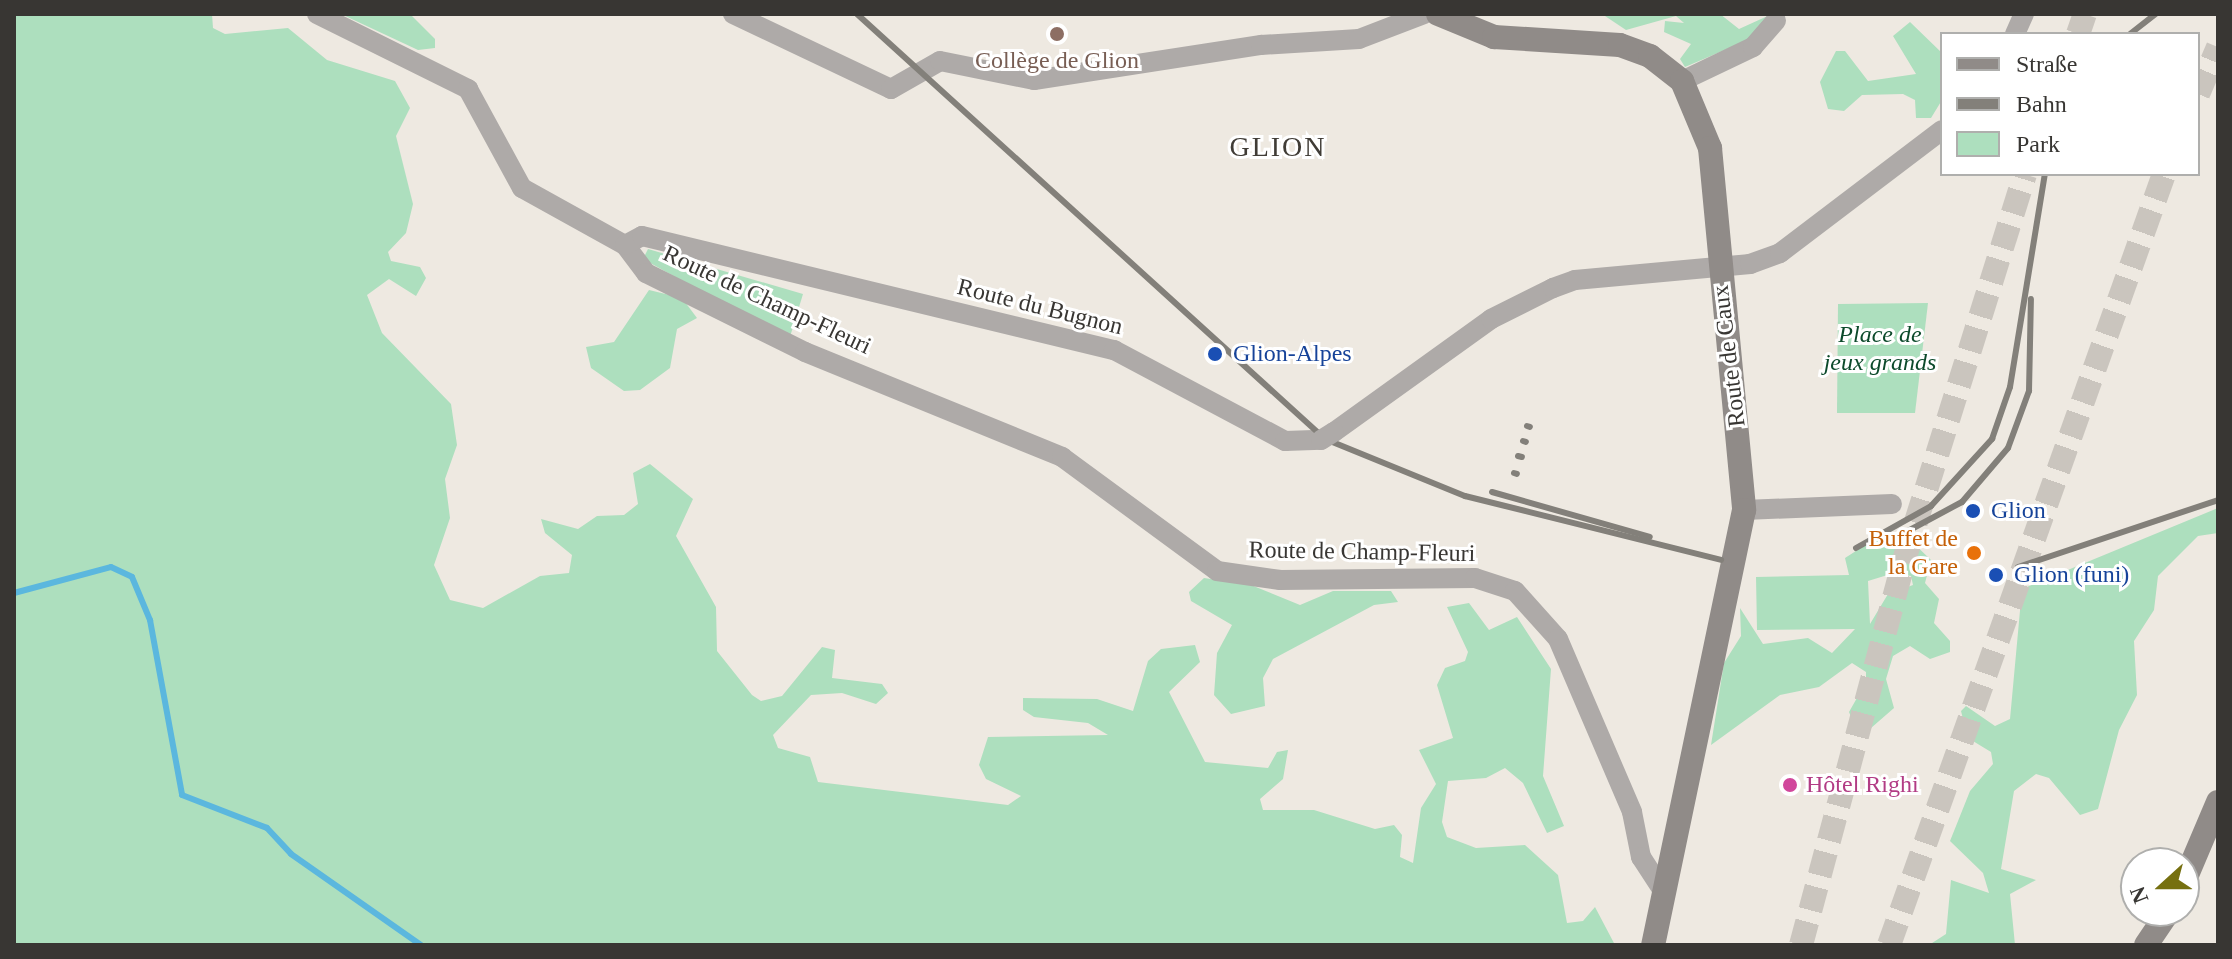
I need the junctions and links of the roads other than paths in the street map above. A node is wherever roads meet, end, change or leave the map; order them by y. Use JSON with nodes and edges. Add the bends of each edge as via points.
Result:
{"nodes":[{"id":1,"x":317,"y":14,"type":"edge"},
{"id":2,"x":733,"y":14,"type":"edge"},
{"id":3,"x":1424,"y":14,"type":"edge"},
{"id":4,"x":1438,"y":14,"type":"edge"},
{"id":5,"x":1776,"y":21,"type":"dead end"},
{"id":6,"x":1682,"y":81,"type":"junction"},
{"id":7,"x":1940,"y":132,"type":"edge"},
{"id":8,"x":625,"y":245,"type":"junction"},
{"id":9,"x":1719,"y":268,"type":"junction"},
{"id":10,"x":1892,"y":504,"type":"dead end"},
{"id":11,"x":1744,"y":510,"type":"junction"},
{"id":12,"x":2218,"y":802,"type":"edge"},
{"id":13,"x":2199,"y":847,"type":"edge"},
{"id":14,"x":1662,"y":889,"type":"junction"},
{"id":15,"x":2158,"y":927,"type":"edge"},
{"id":16,"x":1653,"y":945,"type":"edge"},
{"id":17,"x":2146,"y":945,"type":"edge"}],
"edges":[{"from":1,"to":8,"type":"street","via":[[468,89],[522,188]]},
{"from":2,"to":3,"type":"street","via":[[891,89],[940,61],[1034,80],[1261,45],[1359,39]]},
{"from":4,"to":6,"type":"street","name":"Route de Caux","via":[[1494,37],[1620,45],[1650,56]]},
{"from":5,"to":6,"type":"street","via":[[1753,47]]},
{"from":6,"to":9,"type":"street","name":"Route de Caux","via":[[1710,148]]},
{"from":7,"to":9,"type":"street","name":"Route du Bugnon","via":[[1793,246]]},
{"from":8,"to":9,"type":"street","name":"Route du Bugnon","bridge":true,"via":[[642,236],[1114,350],[1279,439],[1316,441],[1491,319],[1553,288]]},
{"from":8,"to":14,"type":"street","name":"Route de Champ-Fleuri","via":[[646,273],[805,352],[1062,457],[1217,571],[1280,580],[1475,578],[1515,591],[1558,639],[1632,812],[1641,857]]},
{"from":9,"to":11,"type":"street","name":"Route de Caux"},
{"from":10,"to":11,"type":"street"},
{"from":11,"to":14,"type":"street","name":"Route de Caux"},
{"from":12,"to":13,"type":"street"},
{"from":14,"to":16,"type":"street","name":"Route de Caux"},
{"from":15,"to":17,"type":"street"}]}
